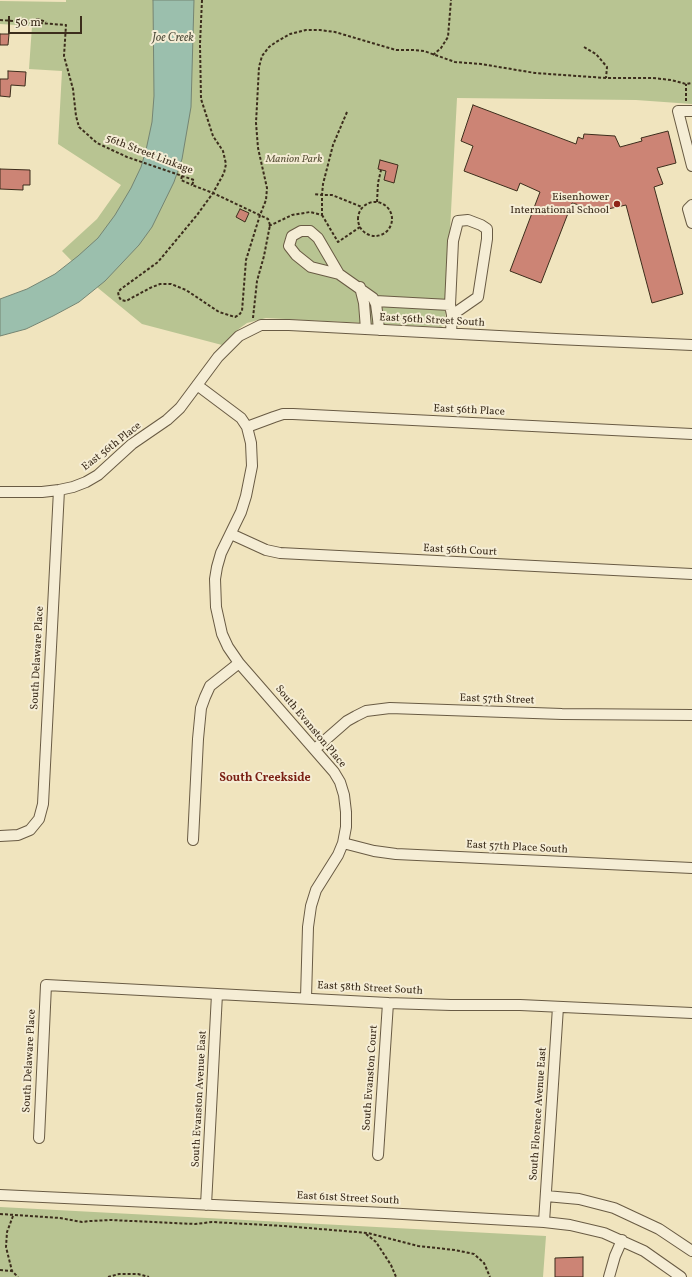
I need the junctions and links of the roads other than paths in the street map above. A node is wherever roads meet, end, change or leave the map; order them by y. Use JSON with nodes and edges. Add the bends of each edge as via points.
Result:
{"nodes":[{"id":1,"x":685,"y":111,"type":"edge"},
{"id":2,"x":692,"y":166,"type":"edge"},
{"id":3,"x":692,"y":205,"type":"edge"},
{"id":4,"x":692,"y":223,"type":"edge"},
{"id":5,"x":339,"y":274,"type":"junction"},
{"id":6,"x":360,"y":287,"type":"junction"},
{"id":7,"x":375,"y":301,"type":"junction"},
{"id":8,"x":451,"y":310,"type":"junction"},
{"id":9,"x":366,"y":329,"type":"junction"},
{"id":10,"x":379,"y":330,"type":"junction"},
{"id":11,"x":451,"y":334,"type":"junction"},
{"id":12,"x":692,"y":345,"type":"edge"},
{"id":13,"x":197,"y":385,"type":"junction"},
{"id":14,"x":247,"y":427,"type":"junction"},
{"id":15,"x":692,"y":434,"type":"edge"},
{"id":16,"x":59,"y":490,"type":"junction"},
{"id":17,"x":0,"y":492,"type":"edge"},
{"id":18,"x":231,"y":534,"type":"junction"},
{"id":19,"x":692,"y":574,"type":"edge"},
{"id":20,"x":240,"y":663,"type":"junction"},
{"id":21,"x":692,"y":715,"type":"edge"},
{"id":22,"x":315,"y":749,"type":"junction"},
{"id":23,"x":0,"y":836,"type":"edge"},
{"id":24,"x":193,"y":840,"type":"dead end"},
{"id":25,"x":343,"y":843,"type":"junction"},
{"id":26,"x":692,"y":868,"type":"edge"},
{"id":27,"x":46,"y":985,"type":"joint"},
{"id":28,"x":217,"y":994,"type":"junction"},
{"id":29,"x":306,"y":998,"type":"junction"},
{"id":30,"x":388,"y":1003,"type":"junction"},
{"id":31,"x":558,"y":1007,"type":"junction"},
{"id":32,"x":692,"y":1013,"type":"edge"},
{"id":33,"x":38,"y":1138,"type":"dead end"},
{"id":34,"x":378,"y":1155,"type":"dead end"},
{"id":35,"x":0,"y":1195,"type":"edge"},
{"id":36,"x":546,"y":1196,"type":"junction"},
{"id":37,"x":206,"y":1205,"type":"junction"},
{"id":38,"x":544,"y":1222,"type":"junction"},
{"id":39,"x":622,"y":1240,"type":"junction"},
{"id":40,"x":692,"y":1251,"type":"edge"},
{"id":41,"x":609,"y":1277,"type":"edge"},
{"id":42,"x":681,"y":1277,"type":"edge"}],
"edges":[{"from":1,"to":2,"type":"street"},
{"from":3,"to":4,"type":"street","via":[[688,209]]},
{"from":5,"to":5,"type":"street","via":[[318,238],[310,231],[301,231],[292,236],[289,246],[296,255],[311,267]]},
{"from":5,"to":6,"type":"street"},
{"from":6,"to":7,"type":"street"},
{"from":6,"to":9,"type":"street"},
{"from":7,"to":8,"type":"street"},
{"from":7,"to":10,"type":"street"},
{"from":8,"to":8,"type":"street","via":[[478,297],[487,229],[468,220],[458,221],[453,241]]},
{"from":8,"to":11,"type":"street"},
{"from":9,"to":10,"type":"street","name":"East 56th Street South"},
{"from":9,"to":13,"type":"street","name":"East 56th Street South","via":[[261,325],[239,336]]},
{"from":10,"to":11,"type":"street","name":"East 56th Street South"},
{"from":11,"to":12,"type":"street","name":"East 56th Street South"},
{"from":13,"to":14,"type":"street","via":[[231,409]]},
{"from":13,"to":16,"type":"street","name":"East 56th Place","via":[[180,408],[132,444],[98,475],[73,487]]},
{"from":14,"to":15,"type":"street","name":"East 56th Place","via":[[283,414],[293,414]]},
{"from":14,"to":18,"type":"street","via":[[252,454],[250,481]]},
{"from":16,"to":17,"type":"street","name":"East 56th Place"},
{"from":16,"to":23,"type":"street","name":"South Delaware Place","via":[[42,812],[30,830],[18,835]]},
{"from":18,"to":19,"type":"street","name":"East 56th Court","via":[[266,550],[280,553]]},
{"from":18,"to":20,"type":"street","via":[[217,567],[214,593],[222,634]]},
{"from":20,"to":22,"type":"street","name":"South Evanston Place"},
{"from":20,"to":24,"type":"street","via":[[210,686],[201,708]]},
{"from":21,"to":22,"type":"street","name":"East 57th Street","via":[[562,714],[390,708],[366,711],[356,716]]},
{"from":22,"to":25,"type":"street","name":"South Evanston Place","via":[[334,772],[342,789],[346,812]]},
{"from":25,"to":26,"type":"street","name":"East 57th Place South","via":[[396,854]]},
{"from":25,"to":29,"type":"street","name":"South Evanston Place","via":[[316,890],[311,906]]},
{"from":27,"to":28,"type":"street","name":"East 58th Street South"},
{"from":27,"to":33,"type":"street","name":"South Delaware Place"},
{"from":28,"to":29,"type":"street","name":"East 58th Street South"},
{"from":28,"to":37,"type":"street","name":"South Evanston Avenue East"},
{"from":29,"to":30,"type":"street","name":"East 58th Street South"},
{"from":30,"to":31,"type":"street","name":"East 58th Street South"},
{"from":30,"to":34,"type":"street","name":"South Evanston Court"},
{"from":31,"to":32,"type":"street","name":"East 58th Street South"},
{"from":31,"to":36,"type":"street","name":"South Florence Avenue East"},
{"from":35,"to":37,"type":"street","name":"East 61st Street South"},
{"from":36,"to":38,"type":"street","name":"South Florence Avenue East"},
{"from":36,"to":40,"type":"street","via":[[579,1199],[614,1208],[659,1229]]},
{"from":37,"to":38,"type":"street","name":"East 61st Street South"},
{"from":38,"to":39,"type":"street","name":"East 61st Street South","via":[[590,1229]]},
{"from":39,"to":41,"type":"street"},
{"from":39,"to":42,"type":"street","name":"East 61st Street South","via":[[644,1251]]}]}
